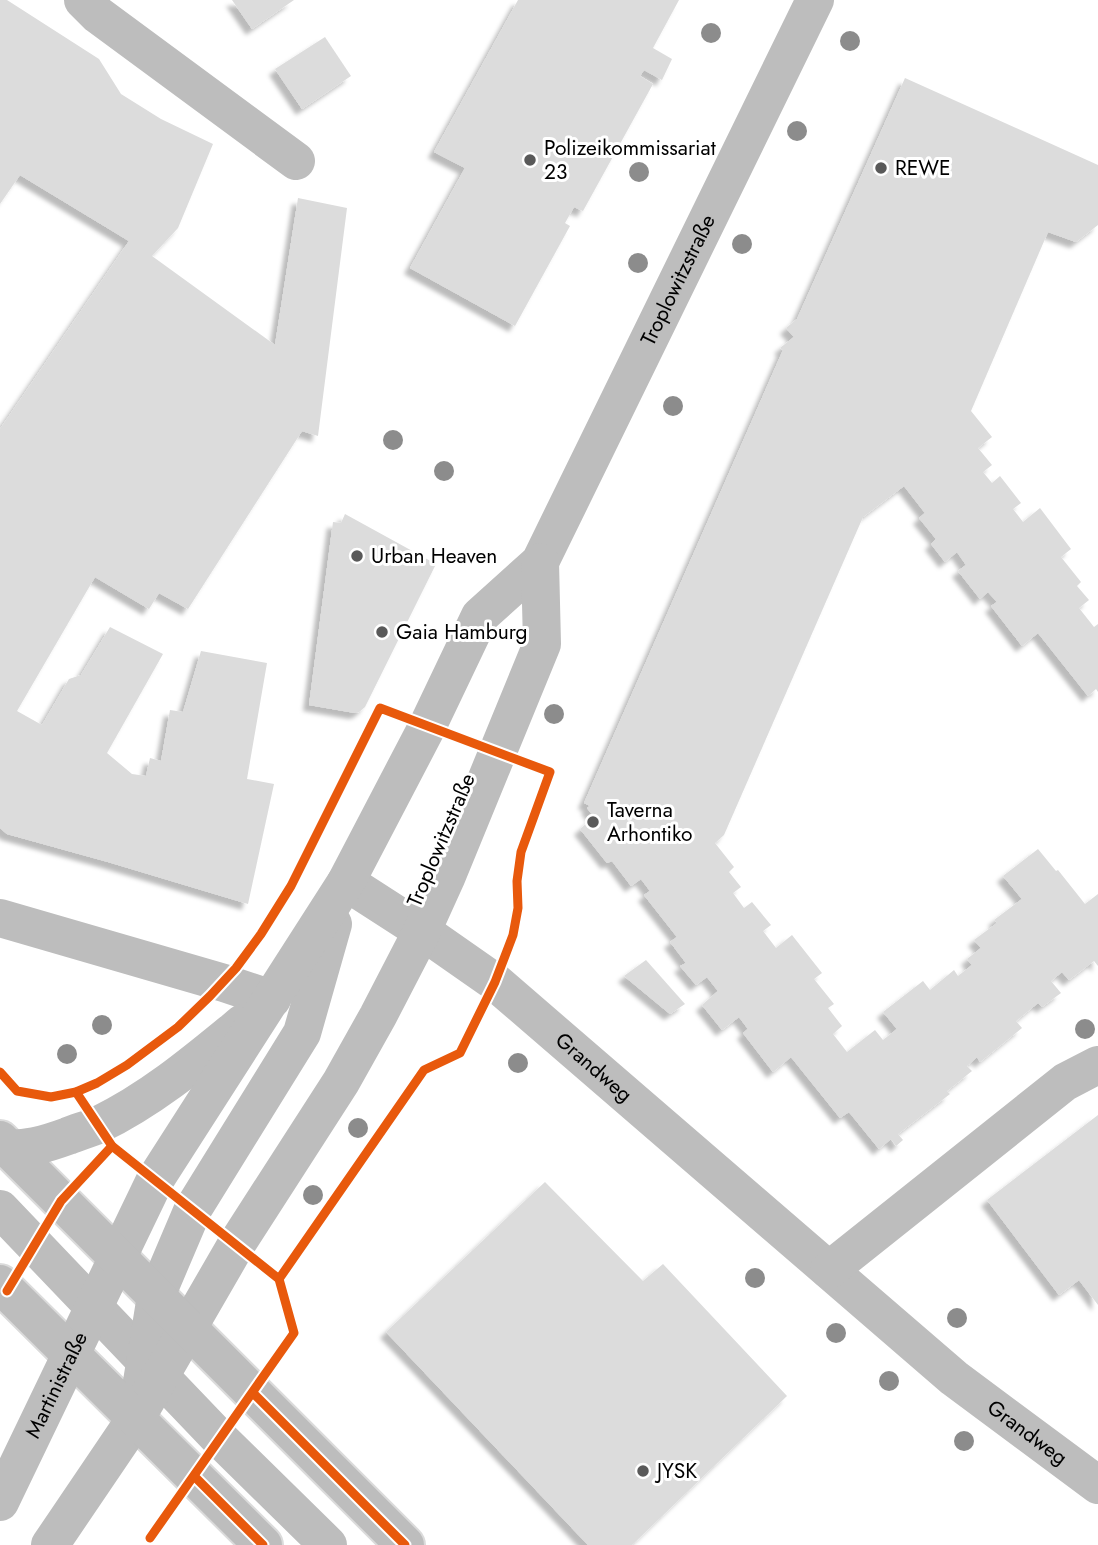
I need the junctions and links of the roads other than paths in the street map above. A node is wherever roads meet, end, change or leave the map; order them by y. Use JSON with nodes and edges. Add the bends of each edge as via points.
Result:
{"nodes":[{"id":1,"x":83,"y":0,"type":"edge"},
{"id":2,"x":815,"y":0,"type":"edge"},
{"id":3,"x":296,"y":161,"type":"dead end"},
{"id":4,"x":540,"y":562,"type":"junction"},
{"id":5,"x":346,"y":882,"type":"junction"},
{"id":6,"x":0,"y":918,"type":"edge"},
{"id":7,"x":422,"y":931,"type":"junction"},
{"id":8,"x":272,"y":999,"type":"junction"},
{"id":9,"x":1098,"y":1065,"type":"edge"},
{"id":10,"x":3,"y":1145,"type":"edge"},
{"id":11,"x":0,"y":1209,"type":"edge"},
{"id":12,"x":117,"y":1258,"type":"junction"},
{"id":13,"x":829,"y":1270,"type":"junction"},
{"id":14,"x":0,"y":1284,"type":"edge"},
{"id":15,"x":156,"y":1296,"type":"junction"},
{"id":16,"x":93,"y":1307,"type":"junction"},
{"id":17,"x":188,"y":1328,"type":"junction"},
{"id":18,"x":71,"y":1354,"type":"junction"},
{"id":19,"x":152,"y":1369,"type":"junction"},
{"id":20,"x":136,"y":1418,"type":"junction"},
{"id":21,"x":1098,"y":1486,"type":"edge"},
{"id":22,"x":0,"y":1502,"type":"edge"},
{"id":23,"x":50,"y":1545,"type":"edge"},
{"id":24,"x":263,"y":1545,"type":"edge"},
{"id":25,"x":328,"y":1545,"type":"edge"},
{"id":26,"x":405,"y":1545,"type":"edge"}],
"edges":[{"from":1,"to":3,"type":"street"},
{"from":2,"to":4,"type":"street","name":"Troplowitzstraße"},
{"from":4,"to":5,"type":"street","name":"Troplowitzstraße","via":[[480,616]]},
{"from":4,"to":7,"type":"street","name":"Troplowitzstraße","via":[[542,644]]},
{"from":5,"to":7,"type":"street","name":"Grandweg"},
{"from":5,"to":8,"type":"street","name":"Troplowitzstraße"},
{"from":5,"to":15,"type":"street","via":[[302,1033],[193,1209]]},
{"from":6,"to":8,"type":"street"},
{"from":7,"to":13,"type":"street","name":"Grandweg","via":[[495,982]]},
{"from":7,"to":17,"type":"street","name":"Troplowitzstraße","via":[[341,1082]]},
{"from":8,"to":10,"type":"street","via":[[159,1090],[98,1125],[27,1149]]},
{"from":8,"to":12,"type":"street","name":"Troplowitzstraße","via":[[155,1180]]},
{"from":9,"to":13,"type":"street","via":[[1065,1082]]},
{"from":10,"to":12,"type":"street"},
{"from":11,"to":16,"type":"street"},
{"from":12,"to":15,"type":"street"},
{"from":12,"to":16,"type":"street","name":"Troplowitzstraße"},
{"from":13,"to":21,"type":"street","name":"Grandweg","via":[[954,1378]]},
{"from":14,"to":18,"type":"street"},
{"from":15,"to":17,"type":"street"},
{"from":15,"to":19,"type":"street"},
{"from":16,"to":18,"type":"street","name":"Martinistraße"},
{"from":16,"to":19,"type":"street"},
{"from":17,"to":19,"type":"street","name":"Troplowitzstraße"},
{"from":17,"to":26,"type":"street"},
{"from":18,"to":20,"type":"street"},
{"from":18,"to":22,"type":"street","name":"Martinistraße"},
{"from":19,"to":20,"type":"street"},
{"from":19,"to":25,"type":"street"},
{"from":20,"to":23,"type":"street"},
{"from":20,"to":24,"type":"street"}]}
